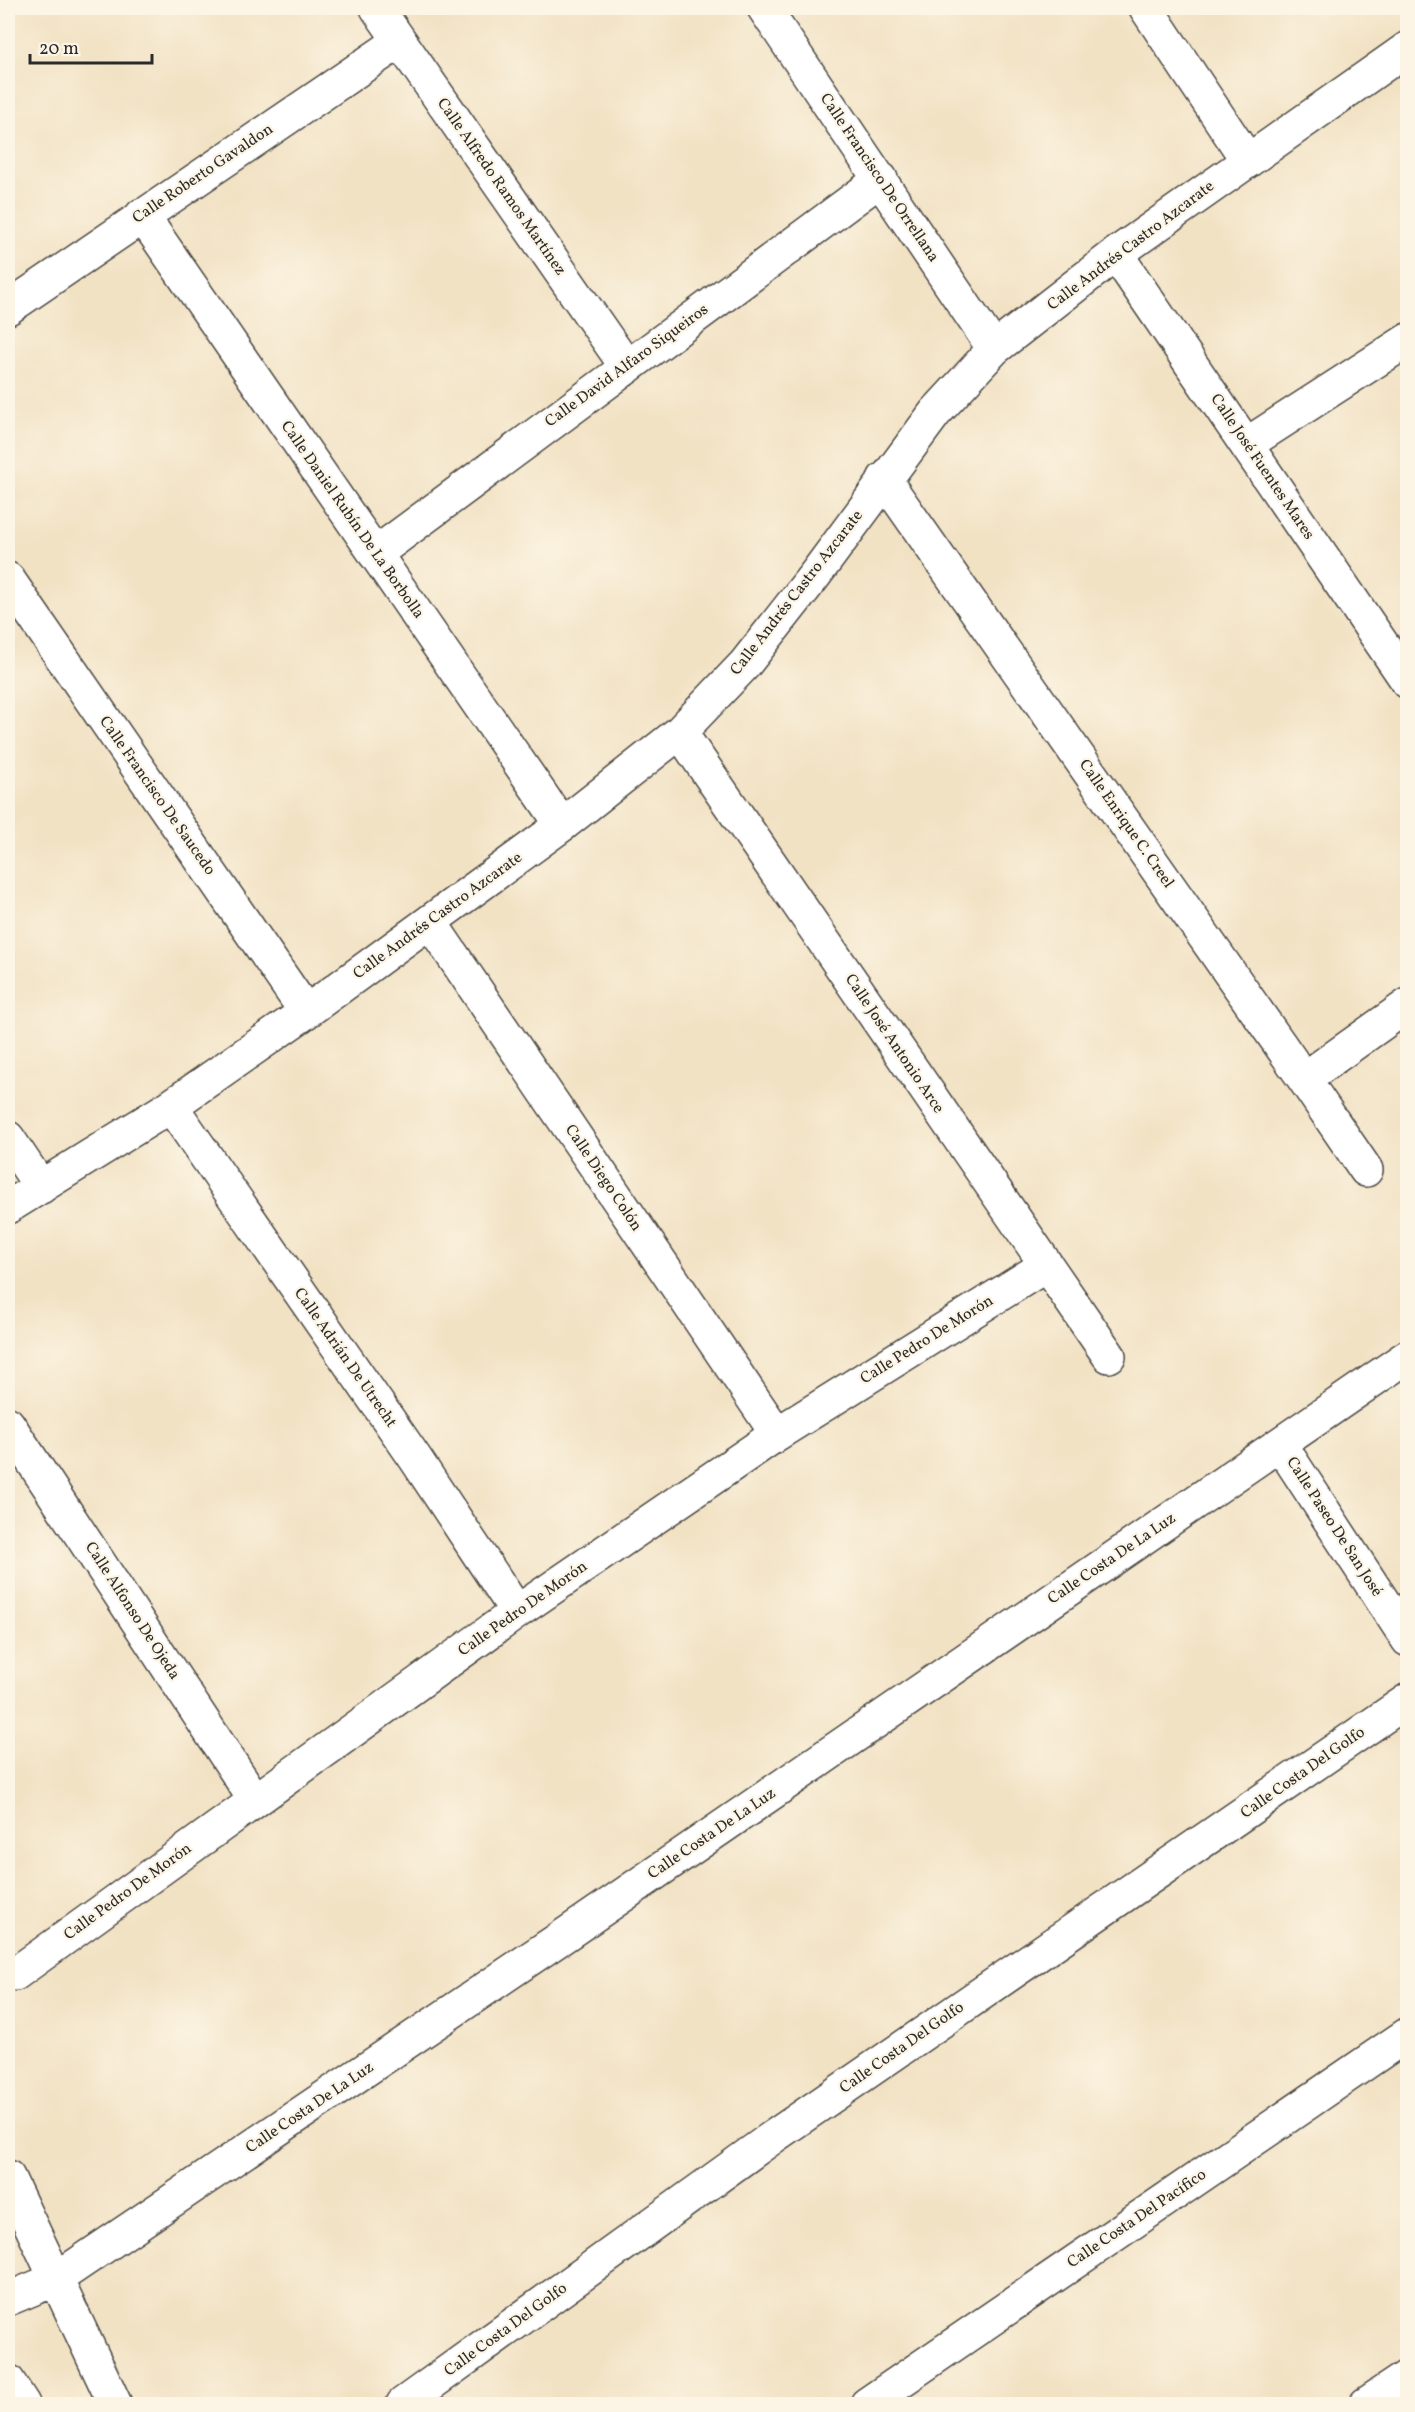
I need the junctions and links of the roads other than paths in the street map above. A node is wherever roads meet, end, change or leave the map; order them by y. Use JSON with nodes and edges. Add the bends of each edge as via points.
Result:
{"nodes":[{"id":1,"x":377,"y":8,"type":"edge"},
{"id":2,"x":764,"y":8,"type":"edge"},
{"id":3,"x":1146,"y":8,"type":"edge"},
{"id":4,"x":400,"y":41,"type":"junction"},
{"id":5,"x":1407,"y":48,"type":"edge"},
{"id":6,"x":1248,"y":160,"type":"junction"},
{"id":7,"x":881,"y":179,"type":"junction"},
{"id":8,"x":142,"y":215,"type":"junction"},
{"id":9,"x":1116,"y":254,"type":"junction"},
{"id":10,"x":8,"y":308,"type":"edge"},
{"id":11,"x":1407,"y":340,"type":"edge"},
{"id":12,"x":994,"y":349,"type":"junction"},
{"id":13,"x":626,"y":366,"type":"junction"},
{"id":14,"x":1247,"y":444,"type":"junction"},
{"id":15,"x":884,"y":480,"type":"junction"},
{"id":16,"x":375,"y":554,"type":"junction"},
{"id":17,"x":8,"y":579,"type":"edge"},
{"id":18,"x":1407,"y":682,"type":"edge"},
{"id":19,"x":680,"y":732,"type":"junction"},
{"id":20,"x":562,"y":825,"type":"junction"},
{"id":21,"x":430,"y":922,"type":"junction"},
{"id":22,"x":1407,"y":1005,"type":"edge"},
{"id":23,"x":306,"y":1012,"type":"junction"},
{"id":24,"x":1304,"y":1079,"type":"junction"},
{"id":25,"x":171,"y":1106,"type":"junction"},
{"id":26,"x":8,"y":1138,"type":"edge"},
{"id":27,"x":1366,"y":1170,"type":"dead end"},
{"id":28,"x":41,"y":1187,"type":"junction"},
{"id":29,"x":8,"y":1207,"type":"edge"},
{"id":30,"x":1045,"y":1266,"type":"junction"},
{"id":31,"x":1109,"y":1356,"type":"dead end"},
{"id":32,"x":1407,"y":1356,"type":"edge"},
{"id":33,"x":8,"y":1424,"type":"edge"},
{"id":34,"x":777,"y":1434,"type":"junction"},
{"id":35,"x":1280,"y":1444,"type":"junction"},
{"id":36,"x":518,"y":1612,"type":"junction"},
{"id":37,"x":1407,"y":1640,"type":"edge"},
{"id":38,"x":1407,"y":1700,"type":"edge"},
{"id":39,"x":255,"y":1800,"type":"junction"},
{"id":40,"x":15,"y":1974,"type":"dead end"},
{"id":41,"x":1407,"y":2034,"type":"edge"},
{"id":42,"x":8,"y":2177,"type":"edge"},
{"id":43,"x":56,"y":2279,"type":"junction"},
{"id":44,"x":8,"y":2299,"type":"edge"},
{"id":45,"x":1407,"y":2376,"type":"edge"},
{"id":46,"x":8,"y":2382,"type":"edge"},
{"id":47,"x":24,"y":2404,"type":"edge"},
{"id":48,"x":115,"y":2404,"type":"edge"},
{"id":49,"x":403,"y":2404,"type":"edge"},
{"id":50,"x":867,"y":2404,"type":"edge"},
{"id":51,"x":1366,"y":2404,"type":"edge"}],
"edges":[{"from":1,"to":4,"type":"street","name":"Calle Alfredo Ramos Martínez"},
{"from":2,"to":7,"type":"street","name":"Calle Francisco De Orrellana"},
{"from":3,"to":6,"type":"street"},
{"from":4,"to":8,"type":"street","name":"Calle Roberto Gavaldon"},
{"from":4,"to":13,"type":"street","name":"Calle Alfredo Ramos Martínez"},
{"from":5,"to":6,"type":"street","name":"Calle Andrés Castro Azcarate"},
{"from":6,"to":9,"type":"street","name":"Calle Andrés Castro Azcarate"},
{"from":7,"to":12,"type":"street","name":"Calle Francisco De Orrellana"},
{"from":7,"to":13,"type":"street","name":"Calle David Alfaro Siqueiros"},
{"from":8,"to":10,"type":"street","name":"Calle Roberto Gavaldon"},
{"from":8,"to":16,"type":"street","name":"Calle Daniel Rubín De La Borbolla"},
{"from":9,"to":12,"type":"street","name":"Calle Andrés Castro Azcarate"},
{"from":9,"to":14,"type":"street","name":"Calle José Fuentes Mares"},
{"from":11,"to":14,"type":"street"},
{"from":12,"to":15,"type":"street","name":"Calle Andrés Castro Azcarate","via":[[935,413]]},
{"from":13,"to":16,"type":"street","name":"Calle David Alfaro Siqueiros"},
{"from":14,"to":18,"type":"street","name":"Calle José Fuentes Mares"},
{"from":15,"to":19,"type":"street","name":"Calle Andrés Castro Azcarate","via":[[745,664]]},
{"from":15,"to":24,"type":"street","name":"Calle Enrique C. Creel"},
{"from":16,"to":20,"type":"street","name":"Calle Daniel Rubín De La Borbolla"},
{"from":17,"to":23,"type":"street","name":"Calle Francisco De Saucedo"},
{"from":19,"to":20,"type":"street","name":"Calle Andrés Castro Azcarate"},
{"from":19,"to":30,"type":"street","name":"Calle José Antonio Arce"},
{"from":20,"to":21,"type":"street","name":"Calle Andrés Castro Azcarate"},
{"from":21,"to":23,"type":"street","name":"Calle Andrés Castro Azcarate"},
{"from":21,"to":34,"type":"street","name":"Calle Diego Colón"},
{"from":22,"to":24,"type":"street"},
{"from":23,"to":25,"type":"street","name":"Calle Andrés Castro Azcarate"},
{"from":24,"to":27,"type":"street","name":"Calle Enrique C. Creel"},
{"from":25,"to":28,"type":"street","name":"Calle Andrés Castro Azcarate"},
{"from":25,"to":36,"type":"street","name":"Calle Adrián De Utrecht"},
{"from":26,"to":28,"type":"street"},
{"from":28,"to":29,"type":"street","name":"Calle Andrés Castro Azcarate"},
{"from":30,"to":31,"type":"street","name":"Calle José Antonio Arce"},
{"from":30,"to":34,"type":"street","name":"Calle Pedro De Morón"},
{"from":32,"to":35,"type":"street","name":"Calle Costa De La Luz"},
{"from":33,"to":39,"type":"street","name":"Calle Alfonso De Ojeda"},
{"from":34,"to":36,"type":"street","name":"Calle Pedro De Morón"},
{"from":35,"to":37,"type":"street","name":"Calle Paseo De San José"},
{"from":35,"to":43,"type":"street","name":"Calle Costa De La Luz"},
{"from":36,"to":39,"type":"street","name":"Calle Pedro De Morón"},
{"from":38,"to":49,"type":"street","name":"Calle Costa Del Golfo","via":[[773,2137]]},
{"from":39,"to":40,"type":"street","name":"Calle Pedro De Morón"},
{"from":41,"to":50,"type":"street","name":"Calle Costa Del Pacífico"},
{"from":42,"to":43,"type":"street"},
{"from":43,"to":44,"type":"street","name":"Calle Costa De La Luz"},
{"from":43,"to":48,"type":"street"},
{"from":45,"to":51,"type":"street"},
{"from":46,"to":47,"type":"street"}]}
